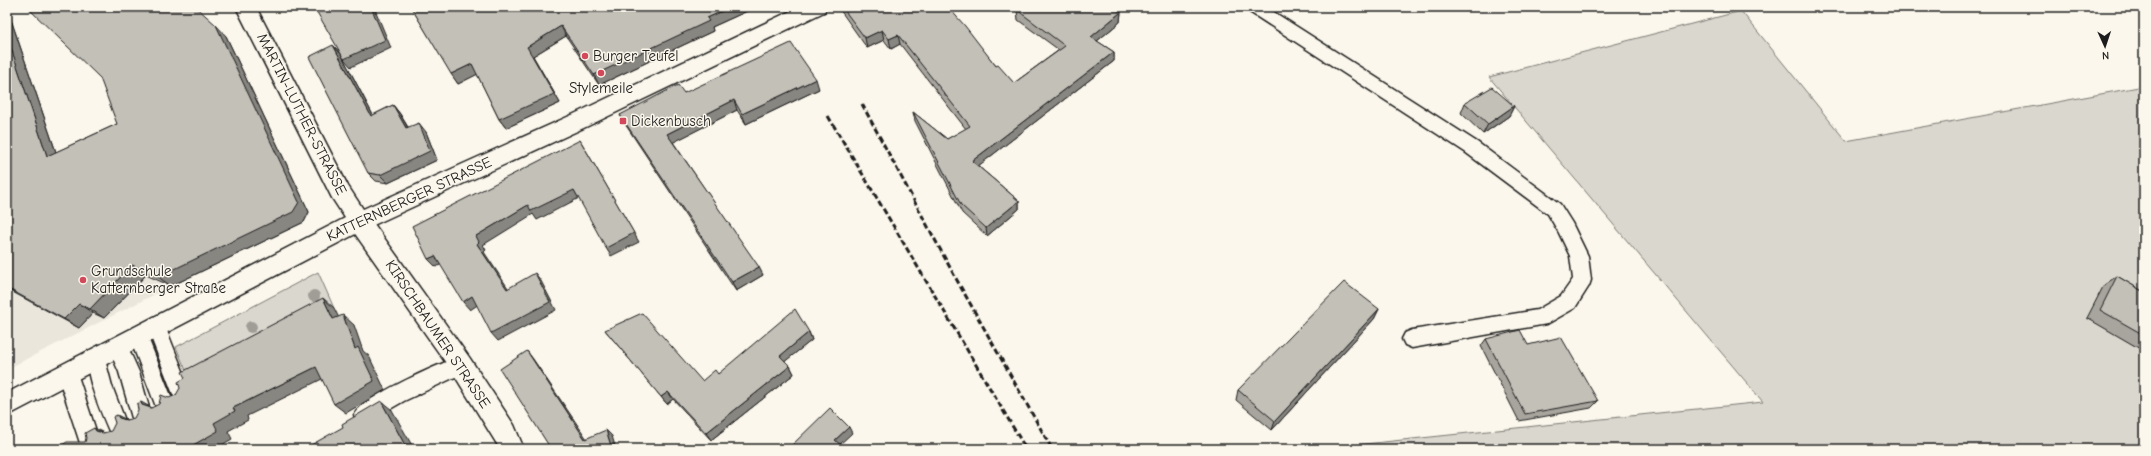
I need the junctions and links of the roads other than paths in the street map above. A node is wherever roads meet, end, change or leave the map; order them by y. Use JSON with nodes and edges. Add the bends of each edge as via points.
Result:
{"nodes":[{"id":1,"x":246,"y":7,"type":"edge"},
{"id":2,"x":817,"y":7,"type":"edge"},
{"id":3,"x":1254,"y":7,"type":"edge"},
{"id":4,"x":360,"y":221,"type":"junction"},
{"id":5,"x":147,"y":331,"type":"junction"},
{"id":6,"x":1412,"y":338,"type":"dead end"},
{"id":7,"x":118,"y":347,"type":"junction"},
{"id":8,"x":96,"y":358,"type":"junction"},
{"id":9,"x":461,"y":365,"type":"junction"},
{"id":10,"x":67,"y":373,"type":"junction"},
{"id":11,"x":183,"y":396,"type":"edge"},
{"id":12,"x":7,"y":405,"type":"edge"},
{"id":13,"x":165,"y":406,"type":"edge"},
{"id":14,"x":142,"y":418,"type":"edge"},
{"id":15,"x":346,"y":425,"type":"edge"},
{"id":16,"x":119,"y":431,"type":"edge"},
{"id":17,"x":91,"y":446,"type":"edge"},
{"id":18,"x":512,"y":449,"type":"edge"}],
"edges":[{"from":1,"to":4,"type":"street","name":"MARTIN-LUTHER-STRASSE","via":[[338,186]]},
{"from":2,"to":4,"type":"street","name":"KATTERNBERGER STRASSE","via":[[581,120]]},
{"from":3,"to":6,"type":"lane","via":[[1471,147],[1554,209],[1566,228],[1579,256],[1582,280],[1568,302],[1540,318]]},
{"from":4,"to":5,"type":"street","name":"KATTERNBERGER STRASSE"},
{"from":4,"to":9,"type":"street","name":"KIRSCHBAUMER STRASSE"},
{"from":5,"to":7,"type":"street","name":"KATTERNBERGER STRASSE"},
{"from":5,"to":11,"type":"lane"},
{"from":5,"to":13,"type":"lane"},
{"from":7,"to":8,"type":"street","name":"KATTERNBERGER STRASSE"},
{"from":7,"to":14,"type":"lane","via":[[129,372]]},
{"from":8,"to":10,"type":"street","name":"KATTERNBERGER STRASSE"},
{"from":8,"to":16,"type":"lane","via":[[102,386]]},
{"from":9,"to":15,"type":"lane"},
{"from":9,"to":18,"type":"street","name":"KIRSCHBAUMER STRASSE","via":[[505,433]]},
{"from":10,"to":12,"type":"street","name":"KATTERNBERGER STRASSE"},
{"from":10,"to":17,"type":"lane"}]}
